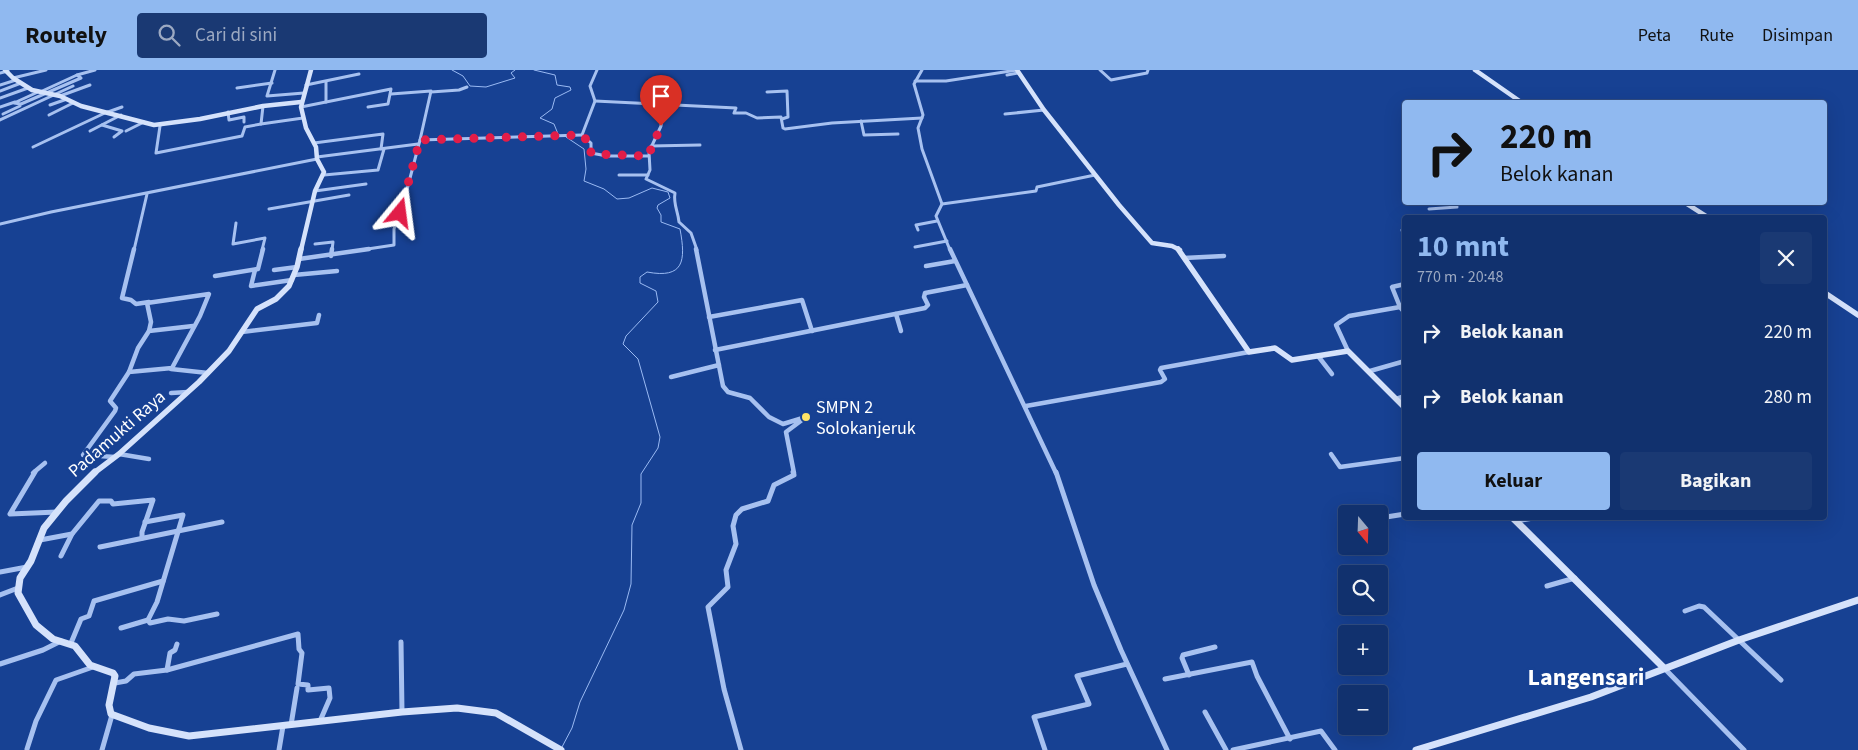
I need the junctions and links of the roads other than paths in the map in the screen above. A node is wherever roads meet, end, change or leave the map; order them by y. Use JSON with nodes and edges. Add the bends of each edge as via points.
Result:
{"nodes":[{"id":1,"x":46,"y":70,"type":"edge"},
{"id":2,"x":89,"y":70,"type":"edge"},
{"id":3,"x":95,"y":70,"type":"edge"},
{"id":4,"x":275,"y":70,"type":"edge"},
{"id":5,"x":311,"y":70,"type":"edge"},
{"id":6,"x":597,"y":70,"type":"edge"},
{"id":7,"x":922,"y":70,"type":"edge"},
{"id":8,"x":973,"y":70,"type":"edge"},
{"id":9,"x":1100,"y":70,"type":"edge"},
{"id":10,"x":1148,"y":70,"type":"edge"},
{"id":11,"x":1475,"y":70,"type":"edge"},
{"id":12,"x":7,"y":71,"type":"edge"},
{"id":13,"x":1018,"y":71,"type":"edge"},
{"id":14,"x":0,"y":73,"type":"edge"},
{"id":15,"x":83,"y":73,"type":"junction"},
{"id":16,"x":359,"y":74,"type":"dead end"},
{"id":17,"x":77,"y":75,"type":"junction"},
{"id":18,"x":976,"y":75,"type":"junction"},
{"id":19,"x":1007,"y":75,"type":"dead end"},
{"id":20,"x":15,"y":78,"type":"junction"},
{"id":21,"x":914,"y":81,"type":"junction"},
{"id":22,"x":326,"y":82,"type":"junction"},
{"id":23,"x":21,"y":83,"type":"junction"},
{"id":24,"x":272,"y":83,"type":"junction"},
{"id":25,"x":0,"y":85,"type":"edge"},
{"id":26,"x":90,"y":85,"type":"dead end"},
{"id":27,"x":306,"y":85,"type":"junction"},
{"id":28,"x":73,"y":86,"type":"dead end"},
{"id":29,"x":467,"y":87,"type":"dead end"},
{"id":30,"x":28,"y":88,"type":"junction"},
{"id":31,"x":237,"y":88,"type":"dead end"},
{"id":32,"x":0,"y":91,"type":"edge"},
{"id":33,"x":431,"y":92,"type":"junction"},
{"id":34,"x":767,"y":92,"type":"dead end"},
{"id":35,"x":49,"y":93,"type":"junction"},
{"id":36,"x":304,"y":93,"type":"junction"},
{"id":37,"x":391,"y":94,"type":"junction"},
{"id":38,"x":0,"y":98,"type":"edge"},
{"id":39,"x":67,"y":99,"type":"junction"},
{"id":40,"x":1518,"y":100,"type":"edge"},
{"id":41,"x":594,"y":101,"type":"junction"},
{"id":42,"x":14,"y":102,"type":"junction"},
{"id":43,"x":326,"y":102,"type":"junction"},
{"id":44,"x":73,"y":103,"type":"junction"},
{"id":45,"x":20,"y":105,"type":"junction"},
{"id":46,"x":50,"y":105,"type":"dead end"},
{"id":47,"x":303,"y":105,"type":"junction"},
{"id":48,"x":666,"y":105,"type":"junction"},
{"id":49,"x":1,"y":106,"type":"edge"},
{"id":50,"x":263,"y":106,"type":"junction"},
{"id":51,"x":122,"y":107,"type":"dead end"},
{"id":52,"x":368,"y":107,"type":"dead end"},
{"id":53,"x":1044,"y":110,"type":"junction"},
{"id":54,"x":110,"y":111,"type":"junction"},
{"id":55,"x":228,"y":112,"type":"junction"},
{"id":56,"x":3,"y":114,"type":"dead end"},
{"id":57,"x":1005,"y":114,"type":"dead end"},
{"id":58,"x":49,"y":115,"type":"dead end"},
{"id":59,"x":121,"y":115,"type":"junction"},
{"id":60,"x":303,"y":118,"type":"junction"},
{"id":61,"x":782,"y":118,"type":"junction"},
{"id":62,"x":922,"y":118,"type":"junction"},
{"id":63,"x":0,"y":120,"type":"edge"},
{"id":64,"x":861,"y":121,"type":"junction"},
{"id":65,"x":144,"y":122,"type":"junction"},
{"id":66,"x":244,"y":122,"type":"dead end"},
{"id":67,"x":261,"y":124,"type":"junction"},
{"id":68,"x":102,"y":125,"type":"junction"},
{"id":69,"x":160,"y":126,"type":"junction"},
{"id":70,"x":90,"y":131,"type":"dead end"},
{"id":71,"x":126,"y":131,"type":"dead end"},
{"id":72,"x":898,"y":134,"type":"dead end"},
{"id":73,"x":582,"y":135,"type":"junction"},
{"id":74,"x":114,"y":137,"type":"dead end"},
{"id":75,"x":419,"y":142,"type":"junction"},
{"id":76,"x":315,"y":143,"type":"junction"},
{"id":77,"x":700,"y":145,"type":"dead end"},
{"id":78,"x":651,"y":146,"type":"junction"},
{"id":79,"x":33,"y":148,"type":"dead end"},
{"id":80,"x":382,"y":149,"type":"junction"},
{"id":81,"x":648,"y":156,"type":"junction"},
{"id":82,"x":318,"y":158,"type":"junction"},
{"id":83,"x":324,"y":175,"type":"junction"},
{"id":84,"x":619,"y":175,"type":"dead end"},
{"id":85,"x":648,"y":175,"type":"junction"},
{"id":86,"x":1095,"y":175,"type":"junction"},
{"id":87,"x":366,"y":184,"type":"dead end"},
{"id":88,"x":318,"y":190,"type":"junction"},
{"id":89,"x":147,"y":194,"type":"junction"},
{"id":90,"x":349,"y":194,"type":"dead end"},
{"id":91,"x":313,"y":201,"type":"junction"},
{"id":92,"x":942,"y":204,"type":"junction"},
{"id":93,"x":1456,"y":205,"type":"edge"},
{"id":94,"x":1689,"y":205,"type":"edge"},
{"id":95,"x":269,"y":209,"type":"dead end"},
{"id":96,"x":1429,"y":209,"type":"dead end"},
{"id":97,"x":1704,"y":215,"type":"edge"},
{"id":98,"x":937,"y":221,"type":"junction"},
{"id":99,"x":236,"y":223,"type":"dead end"},
{"id":100,"x":0,"y":224,"type":"edge"},
{"id":101,"x":918,"y":230,"type":"dead end"},
{"id":102,"x":947,"y":241,"type":"junction"},
{"id":103,"x":315,"y":244,"type":"dead end"},
{"id":104,"x":915,"y":247,"type":"dead end"},
{"id":105,"x":331,"y":256,"type":"junction"},
{"id":106,"x":1224,"y":256,"type":"dead end"},
{"id":107,"x":1184,"y":258,"type":"junction"},
{"id":108,"x":299,"y":259,"type":"junction"},
{"id":109,"x":955,"y":261,"type":"junction"},
{"id":110,"x":926,"y":266,"type":"dead end"},
{"id":111,"x":297,"y":267,"type":"junction"},
{"id":112,"x":255,"y":270,"type":"junction"},
{"id":113,"x":274,"y":270,"type":"dead end"},
{"id":114,"x":337,"y":271,"type":"dead end"},
{"id":115,"x":215,"y":276,"type":"dead end"},
{"id":116,"x":293,"y":278,"type":"junction"},
{"id":117,"x":1402,"y":284,"type":"edge"},
{"id":118,"x":967,"y":285,"type":"junction"},
{"id":119,"x":1827,"y":294,"type":"edge"},
{"id":120,"x":150,"y":302,"type":"junction"},
{"id":121,"x":1400,"y":307,"type":"junction"},
{"id":122,"x":1402,"y":310,"type":"edge"},
{"id":123,"x":896,"y":314,"type":"junction"},
{"id":124,"x":319,"y":315,"type":"dead end"},
{"id":125,"x":1858,"y":315,"type":"edge"},
{"id":126,"x":710,"y":317,"type":"junction"},
{"id":127,"x":193,"y":326,"type":"junction"},
{"id":128,"x":149,"y":331,"type":"junction"},
{"id":129,"x":812,"y":331,"type":"junction"},
{"id":130,"x":901,"y":331,"type":"dead end"},
{"id":131,"x":245,"y":332,"type":"junction"},
{"id":132,"x":715,"y":350,"type":"junction"},
{"id":133,"x":1348,"y":351,"type":"junction"},
{"id":134,"x":1249,"y":352,"type":"junction"},
{"id":135,"x":1318,"y":356,"type":"junction"},
{"id":136,"x":1402,"y":362,"type":"edge"},
{"id":137,"x":718,"y":365,"type":"junction"},
{"id":138,"x":171,"y":368,"type":"junction"},
{"id":139,"x":1370,"y":371,"type":"junction"},
{"id":140,"x":128,"y":372,"type":"junction"},
{"id":141,"x":208,"y":373,"type":"junction"},
{"id":142,"x":1332,"y":374,"type":"dead end"},
{"id":143,"x":671,"y":377,"type":"dead end"},
{"id":144,"x":188,"y":392,"type":"junction"},
{"id":145,"x":171,"y":393,"type":"dead end"},
{"id":146,"x":1402,"y":397,"type":"edge"},
{"id":147,"x":1396,"y":399,"type":"junction"},
{"id":148,"x":1402,"y":405,"type":"edge"},
{"id":149,"x":1026,"y":406,"type":"junction"},
{"id":150,"x":1331,"y":454,"type":"dead end"},
{"id":151,"x":117,"y":456,"type":"junction"},
{"id":152,"x":1402,"y":458,"type":"edge"},
{"id":153,"x":149,"y":459,"type":"dead end"},
{"id":154,"x":45,"y":463,"type":"dead end"},
{"id":155,"x":57,"y":512,"type":"junction"},
{"id":156,"x":1402,"y":514,"type":"edge"},
{"id":157,"x":1388,"y":517,"type":"edge"},
{"id":158,"x":1516,"y":520,"type":"edge"},
{"id":159,"x":145,"y":522,"type":"junction"},
{"id":160,"x":222,"y":522,"type":"dead end"},
{"id":161,"x":179,"y":531,"type":"junction"},
{"id":162,"x":72,"y":534,"type":"junction"},
{"id":163,"x":142,"y":538,"type":"junction"},
{"id":164,"x":38,"y":540,"type":"junction"},
{"id":165,"x":100,"y":547,"type":"dead end"},
{"id":166,"x":61,"y":556,"type":"dead end"},
{"id":167,"x":27,"y":567,"type":"junction"},
{"id":168,"x":0,"y":572,"type":"edge"},
{"id":169,"x":1575,"y":578,"type":"junction"},
{"id":170,"x":163,"y":581,"type":"junction"},
{"id":171,"x":1547,"y":586,"type":"dead end"},
{"id":172,"x":18,"y":588,"type":"junction"},
{"id":173,"x":0,"y":595,"type":"edge"},
{"id":174,"x":1858,"y":600,"type":"edge"},
{"id":175,"x":1685,"y":611,"type":"dead end"},
{"id":176,"x":217,"y":614,"type":"dead end"},
{"id":177,"x":148,"y":620,"type":"junction"},
{"id":178,"x":121,"y":628,"type":"dead end"},
{"id":179,"x":1739,"y":640,"type":"junction"},
{"id":180,"x":63,"y":641,"type":"junction"},
{"id":181,"x":400,"y":642,"type":"dead end"},
{"id":182,"x":71,"y":643,"type":"junction"},
{"id":183,"x":177,"y":644,"type":"dead end"},
{"id":184,"x":1215,"y":647,"type":"dead end"},
{"id":185,"x":0,"y":664,"type":"edge"},
{"id":186,"x":1127,"y":664,"type":"junction"},
{"id":187,"x":93,"y":667,"type":"junction"},
{"id":188,"x":1664,"y":668,"type":"junction"},
{"id":189,"x":167,"y":670,"type":"junction"},
{"id":190,"x":1189,"y":675,"type":"junction"},
{"id":191,"x":1166,"y":679,"type":"dead end"},
{"id":192,"x":1781,"y":680,"type":"dead end"},
{"id":193,"x":115,"y":683,"type":"junction"},
{"id":194,"x":297,"y":688,"type":"dead end"},
{"id":195,"x":402,"y":712,"type":"junction"},
{"id":196,"x":1205,"y":712,"type":"dead end"},
{"id":197,"x":112,"y":715,"type":"junction"},
{"id":198,"x":319,"y":722,"type":"junction"},
{"id":199,"x":287,"y":726,"type":"junction"},
{"id":200,"x":1290,"y":739,"type":"junction"},
{"id":201,"x":27,"y":749,"type":"edge"},
{"id":202,"x":559,"y":749,"type":"edge"},
{"id":203,"x":102,"y":750,"type":"edge"},
{"id":204,"x":279,"y":750,"type":"edge"},
{"id":205,"x":741,"y":750,"type":"edge"},
{"id":206,"x":1045,"y":750,"type":"edge"},
{"id":207,"x":1167,"y":750,"type":"edge"},
{"id":208,"x":1226,"y":750,"type":"edge"},
{"id":209,"x":1233,"y":750,"type":"edge"},
{"id":210,"x":1335,"y":750,"type":"edge"},
{"id":211,"x":1416,"y":750,"type":"edge"},
{"id":212,"x":1744,"y":750,"type":"edge"}],
"edges":[{"from":1,"to":20,"type":"street"},
{"from":2,"to":15,"type":"street"},
{"from":3,"to":15,"type":"street"},
{"from":4,"to":24,"type":"street"},
{"from":5,"to":27,"type":"street"},
{"from":6,"to":41,"type":"street","via":[[590,86]]},
{"from":7,"to":21,"type":"street"},
{"from":8,"to":18,"type":"street"},
{"from":9,"to":10,"type":"street","via":[[1111,80],[1147,73]]},
{"from":11,"to":40,"type":"street"},
{"from":12,"to":14,"type":"street"},
{"from":12,"to":20,"type":"street"},
{"from":13,"to":18,"type":"street"},
{"from":13,"to":19,"type":"street"},
{"from":13,"to":53,"type":"street"},
{"from":15,"to":17,"type":"street"},
{"from":16,"to":22,"type":"street"},
{"from":17,"to":35,"type":"street"},
{"from":17,"to":35,"type":"street","via":[[81,78]]},
{"from":18,"to":21,"type":"street","via":[[946,81]]},
{"from":20,"to":23,"type":"street"},
{"from":20,"to":25,"type":"street"},
{"from":21,"to":62,"type":"street"},
{"from":22,"to":27,"type":"street"},
{"from":22,"to":43,"type":"street"},
{"from":23,"to":30,"type":"street"},
{"from":23,"to":32,"type":"street"},
{"from":24,"to":31,"type":"street"},
{"from":24,"to":36,"type":"street","via":[[268,96]]},
{"from":26,"to":35,"type":"street","via":[[67,93]]},
{"from":27,"to":36,"type":"street"},
{"from":28,"to":35,"type":"street"},
{"from":29,"to":33,"type":"street"},
{"from":30,"to":35,"type":"street"},
{"from":30,"to":38,"type":"street"},
{"from":33,"to":37,"type":"street"},
{"from":33,"to":75,"type":"street"},
{"from":34,"to":61,"type":"street","via":[[786,92],[788,117]]},
{"from":35,"to":39,"type":"street"},
{"from":35,"to":42,"type":"street"},
{"from":35,"to":45,"type":"street"},
{"from":35,"to":63,"type":"street"},
{"from":36,"to":47,"type":"street"},
{"from":37,"to":43,"type":"street","via":[[390,89]]},
{"from":37,"to":52,"type":"street","via":[[388,104]]},
{"from":39,"to":44,"type":"street"},
{"from":39,"to":46,"type":"street"},
{"from":41,"to":48,"type":"street"},
{"from":41,"to":73,"type":"street"},
{"from":42,"to":45,"type":"street"},
{"from":42,"to":49,"type":"street"},
{"from":43,"to":47,"type":"street"},
{"from":44,"to":54,"type":"street"},
{"from":44,"to":58,"type":"street"},
{"from":45,"to":56,"type":"street"},
{"from":47,"to":50,"type":"street"},
{"from":47,"to":60,"type":"street"},
{"from":48,"to":61,"type":"street","via":[[736,108],[734,112],[757,118]]},
{"from":48,"to":78,"type":"street","via":[[661,126]]},
{"from":50,"to":55,"type":"street"},
{"from":50,"to":67,"type":"street"},
{"from":51,"to":54,"type":"street"},
{"from":53,"to":57,"type":"street"},
{"from":53,"to":86,"type":"street"},
{"from":54,"to":59,"type":"street"},
{"from":54,"to":79,"type":"street"},
{"from":55,"to":66,"type":"street","via":[[229,121],[244,117]]},
{"from":55,"to":69,"type":"street"},
{"from":59,"to":65,"type":"street"},
{"from":59,"to":68,"type":"street"},
{"from":60,"to":67,"type":"street"},
{"from":60,"to":76,"type":"street"},
{"from":61,"to":64,"type":"street","via":[[783,128],[787,129]]},
{"from":62,"to":64,"type":"street"},
{"from":62,"to":92,"type":"street","via":[[918,128],[922,149]]},
{"from":64,"to":72,"type":"street","via":[[864,136]]},
{"from":65,"to":69,"type":"street"},
{"from":65,"to":71,"type":"street"},
{"from":67,"to":69,"type":"street","via":[[245,127],[242,136],[156,153]]},
{"from":68,"to":70,"type":"street"},
{"from":68,"to":74,"type":"street","via":[[122,131]]},
{"from":73,"to":75,"type":"street"},
{"from":73,"to":81,"type":"street","via":[[590,141],[593,154]]},
{"from":75,"to":80,"type":"street"},
{"from":75,"to":105,"type":"street","via":[[394,229],[395,244]]},
{"from":76,"to":80,"type":"street","via":[[383,134]]},
{"from":76,"to":82,"type":"street"},
{"from":77,"to":78,"type":"street"},
{"from":78,"to":81,"type":"street"},
{"from":80,"to":82,"type":"street"},
{"from":80,"to":83,"type":"street","via":[[378,170]]},
{"from":81,"to":85,"type":"street"},
{"from":82,"to":83,"type":"street"},
{"from":82,"to":89,"type":"street"},
{"from":83,"to":88,"type":"street","name":"Padamukti Raya"},
{"from":84,"to":85,"type":"street"},
{"from":85,"to":126,"type":"street","via":[[647,181],[675,193],[673,202],[679,222],[691,233],[698,253]]},
{"from":86,"to":92,"type":"street","via":[[1037,187],[1037,191]]},
{"from":86,"to":107,"type":"street","via":[[1153,244],[1176,246]]},
{"from":87,"to":88,"type":"street"},
{"from":88,"to":91,"type":"street","name":"Padamukti Raya"},
{"from":89,"to":100,"type":"street"},
{"from":89,"to":120,"type":"street","via":[[122,298],[136,304]]},
{"from":90,"to":91,"type":"street"},
{"from":91,"to":95,"type":"street"},
{"from":91,"to":108,"type":"street","name":"Padamukti Raya"},
{"from":92,"to":98,"type":"street"},
{"from":93,"to":96,"type":"street"},
{"from":94,"to":97,"type":"street"},
{"from":98,"to":101,"type":"street","via":[[916,224]]},
{"from":98,"to":102,"type":"street"},
{"from":99,"to":112,"type":"street","via":[[233,244],[265,238],[258,269]]},
{"from":102,"to":104,"type":"street"},
{"from":102,"to":109,"type":"street"},
{"from":103,"to":105,"type":"street","via":[[333,242]]},
{"from":105,"to":108,"type":"street"},
{"from":106,"to":107,"type":"street"},
{"from":107,"to":134,"type":"street"},
{"from":108,"to":111,"type":"street","name":"Padamukti Raya"},
{"from":109,"to":110,"type":"street"},
{"from":109,"to":118,"type":"street"},
{"from":111,"to":113,"type":"street"},
{"from":111,"to":116,"type":"street","name":"Padamukti Raya"},
{"from":112,"to":115,"type":"street"},
{"from":112,"to":116,"type":"street","via":[[251,286]]},
{"from":114,"to":116,"type":"street"},
{"from":116,"to":131,"type":"street","name":"Padamukti Raya","via":[[276,299],[258,309]]},
{"from":117,"to":121,"type":"street","via":[[1392,288]]},
{"from":118,"to":123,"type":"street","via":[[925,293],[927,307]]},
{"from":118,"to":149,"type":"street"},
{"from":119,"to":125,"type":"street"},
{"from":120,"to":127,"type":"street","via":[[209,294]]},
{"from":120,"to":128,"type":"street","via":[[146,305],[151,322]]},
{"from":121,"to":122,"type":"street"},
{"from":121,"to":133,"type":"street","via":[[1349,316],[1337,324],[1335,326]]},
{"from":123,"to":129,"type":"street"},
{"from":123,"to":130,"type":"street"},
{"from":124,"to":131,"type":"street","via":[[316,323]]},
{"from":126,"to":129,"type":"street","via":[[802,300]]},
{"from":126,"to":132,"type":"street"},
{"from":127,"to":128,"type":"street"},
{"from":127,"to":138,"type":"street"},
{"from":128,"to":140,"type":"street"},
{"from":129,"to":132,"type":"street"},
{"from":131,"to":141,"type":"street","name":"Padamukti Raya"},
{"from":132,"to":137,"type":"street"},
{"from":133,"to":135,"type":"street"},
{"from":133,"to":139,"type":"street"},
{"from":134,"to":135,"type":"street","via":[[1275,348],[1292,360]]},
{"from":134,"to":149,"type":"street","via":[[1161,368],[1165,379],[1161,382]]},
{"from":135,"to":142,"type":"street"},
{"from":136,"to":139,"type":"street"},
{"from":137,"to":143,"type":"street"},
{"from":137,"to":205,"type":"street","via":[[725,390],[750,398],[769,417],[783,424],[806,417],[786,432],[794,474],[774,485],[768,501],[742,509],[736,515],[733,526],[736,544],[726,570],[728,587],[708,607],[724,689]]},
{"from":138,"to":140,"type":"street"},
{"from":138,"to":141,"type":"street"},
{"from":139,"to":147,"type":"street"},
{"from":140,"to":151,"type":"street","via":[[110,401],[115,411],[83,454]]},
{"from":141,"to":144,"type":"street","name":"Padamukti Raya"},
{"from":144,"to":145,"type":"street"},
{"from":144,"to":151,"type":"street","name":"Padamukti Raya"},
{"from":146,"to":147,"type":"street"},
{"from":147,"to":148,"type":"street"},
{"from":149,"to":186,"type":"street","via":[[1054,463],[1094,586]]},
{"from":150,"to":152,"type":"street","via":[[1340,467]]},
{"from":151,"to":153,"type":"street"},
{"from":151,"to":155,"type":"street","name":"Padamukti Raya","via":[[82,484]]},
{"from":154,"to":155,"type":"street","via":[[32,474],[10,514]]},
{"from":155,"to":164,"type":"street","name":"Padamukti Raya"},
{"from":156,"to":157,"type":"street"},
{"from":158,"to":169,"type":"street"},
{"from":159,"to":161,"type":"street","via":[[183,515]]},
{"from":159,"to":162,"type":"street","via":[[152,500],[126,505],[99,501]]},
{"from":159,"to":163,"type":"street"},
{"from":160,"to":161,"type":"street"},
{"from":161,"to":163,"type":"street"},
{"from":161,"to":170,"type":"street"},
{"from":162,"to":164,"type":"street"},
{"from":162,"to":166,"type":"street"},
{"from":163,"to":165,"type":"street"},
{"from":164,"to":167,"type":"street","name":"Padamukti Raya"},
{"from":167,"to":168,"type":"street"},
{"from":167,"to":172,"type":"street","name":"Padamukti Raya"},
{"from":169,"to":171,"type":"street"},
{"from":169,"to":188,"type":"street"},
{"from":170,"to":177,"type":"street"},
{"from":170,"to":182,"type":"street","via":[[94,600],[89,616],[82,619]]},
{"from":172,"to":173,"type":"street"},
{"from":172,"to":180,"type":"street","via":[[36,625],[54,639]]},
{"from":174,"to":179,"type":"street"},
{"from":175,"to":179,"type":"street","via":[[1704,607]]},
{"from":176,"to":177,"type":"street","via":[[182,621],[167,619],[150,623]]},
{"from":177,"to":178,"type":"street"},
{"from":179,"to":188,"type":"street"},
{"from":179,"to":192,"type":"street"},
{"from":180,"to":182,"type":"street"},
{"from":180,"to":185,"type":"street"},
{"from":181,"to":195,"type":"street"},
{"from":182,"to":187,"type":"street"},
{"from":183,"to":189,"type":"street","via":[[170,653]]},
{"from":184,"to":190,"type":"street","via":[[1183,655]]},
{"from":186,"to":206,"type":"street","via":[[1077,676],[1089,704],[1034,717]]},
{"from":186,"to":207,"type":"street"},
{"from":187,"to":193,"type":"street","via":[[113,673]]},
{"from":187,"to":201,"type":"street","via":[[56,680],[34,725]]},
{"from":188,"to":211,"type":"street","via":[[1591,696]]},
{"from":188,"to":212,"type":"street"},
{"from":189,"to":193,"type":"street","via":[[134,674],[126,681]]},
{"from":189,"to":198,"type":"street","via":[[298,634],[302,653],[298,684],[308,685],[308,690],[329,688],[330,698]]},
{"from":190,"to":191,"type":"street"},
{"from":190,"to":200,"type":"street","via":[[1252,662],[1256,676]]},
{"from":193,"to":197,"type":"street","via":[[109,705]]},
{"from":194,"to":199,"type":"street"},
{"from":195,"to":198,"type":"street"},
{"from":195,"to":202,"type":"street","via":[[457,708],[496,713]]},
{"from":196,"to":208,"type":"street"},
{"from":197,"to":199,"type":"street","via":[[179,735]]},
{"from":197,"to":203,"type":"street"},
{"from":198,"to":199,"type":"street"},
{"from":199,"to":204,"type":"street"},
{"from":200,"to":209,"type":"street"},
{"from":200,"to":210,"type":"street","via":[[1321,731]]}]}
